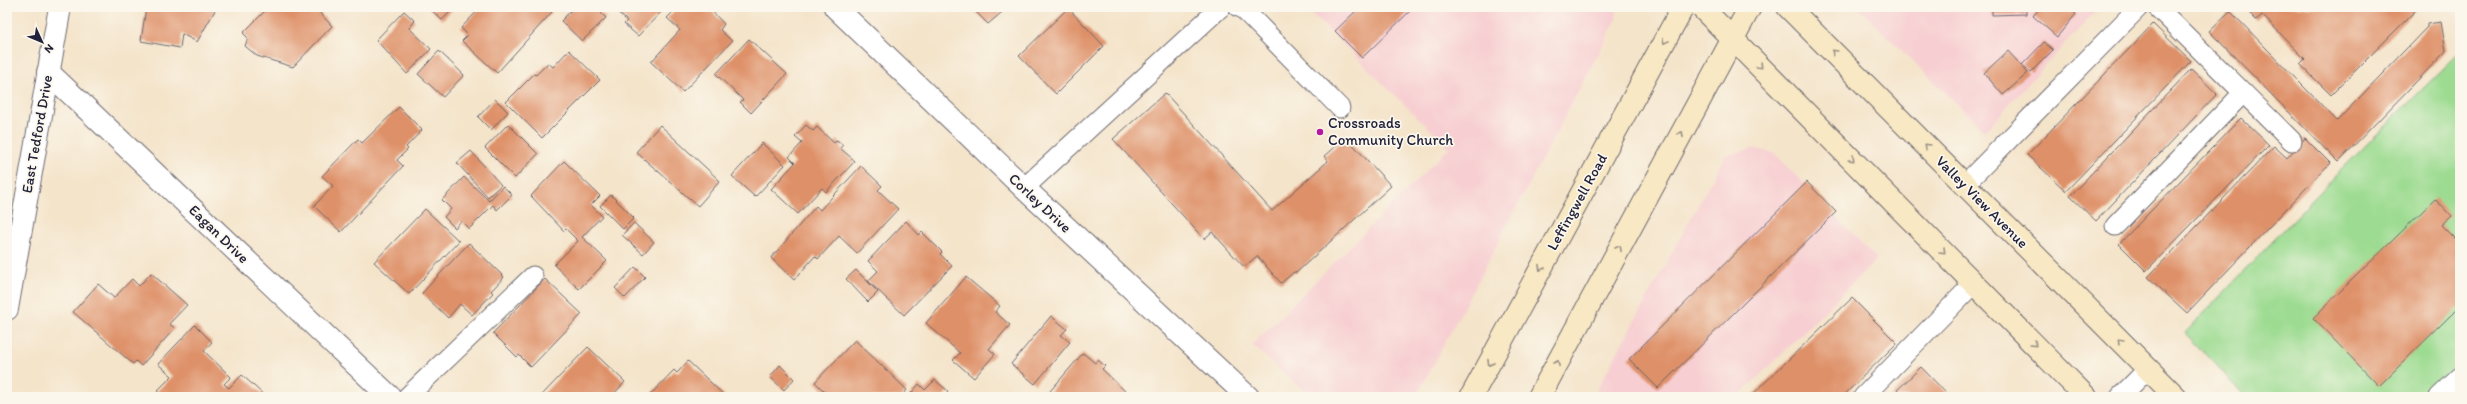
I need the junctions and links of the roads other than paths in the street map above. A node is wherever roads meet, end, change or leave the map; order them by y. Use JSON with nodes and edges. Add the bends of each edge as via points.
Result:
{"nodes":[{"id":1,"x":60,"y":7,"type":"edge"},
{"id":2,"x":835,"y":7,"type":"edge"},
{"id":3,"x":1220,"y":7,"type":"edge"},
{"id":4,"x":1238,"y":7,"type":"edge"},
{"id":5,"x":1683,"y":7,"type":"edge"},
{"id":6,"x":1700,"y":7,"type":"edge"},
{"id":7,"x":1750,"y":7,"type":"edge"},
{"id":8,"x":1788,"y":7,"type":"edge"},
{"id":9,"x":2139,"y":7,"type":"edge"},
{"id":10,"x":2157,"y":7,"type":"edge"},
{"id":11,"x":1733,"y":38,"type":"junction"},
{"id":12,"x":48,"y":72,"type":"junction"},
{"id":13,"x":2243,"y":93,"type":"junction"},
{"id":14,"x":1340,"y":108,"type":"dead end"},
{"id":15,"x":2292,"y":141,"type":"dead end"},
{"id":16,"x":1965,"y":184,"type":"junction"},
{"id":17,"x":1024,"y":188,"type":"junction"},
{"id":18,"x":2115,"y":226,"type":"dead end"},
{"id":19,"x":533,"y":276,"type":"dead end"},
{"id":20,"x":1974,"y":283,"type":"junction"},
{"id":21,"x":7,"y":308,"type":"edge"},
{"id":22,"x":2148,"y":369,"type":"junction"},
{"id":23,"x":2460,"y":376,"type":"edge"},
{"id":24,"x":390,"y":397,"type":"edge"},
{"id":25,"x":407,"y":397,"type":"edge"},
{"id":26,"x":1248,"y":397,"type":"edge"},
{"id":27,"x":1471,"y":397,"type":"edge"},
{"id":28,"x":1538,"y":397,"type":"edge"},
{"id":29,"x":1863,"y":397,"type":"edge"},
{"id":30,"x":2086,"y":397,"type":"edge"},
{"id":31,"x":2120,"y":397,"type":"edge"},
{"id":32,"x":2176,"y":397,"type":"edge"},
{"id":33,"x":2439,"y":397,"type":"edge"}],
"edges":[{"from":1,"to":12,"type":"street","name":"East Tedford Drive"},
{"from":2,"to":17,"type":"street","name":"Corley Drive"},
{"from":3,"to":17,"type":"lane"},
{"from":4,"to":14,"type":"lane","via":[[1241,7]]},
{"from":5,"to":27,"type":"main road","name":"Leffingwell Road","one_way":true},
{"from":6,"to":11,"type":"main road"},
{"from":7,"to":11,"type":"main road"},
{"from":16,"to":8,"type":"main road","name":"Valley View Avenue","one_way":true},
{"from":9,"to":16,"type":"lane"},
{"from":10,"to":13,"type":"lane"},
{"from":11,"to":20,"type":"main road","one_way":true},
{"from":28,"to":11,"type":"main road","one_way":true},
{"from":12,"to":21,"type":"street","name":"East Tedford Drive"},
{"from":12,"to":24,"type":"street","name":"Eagan Drive"},
{"from":13,"to":15,"type":"lane"},
{"from":13,"to":18,"type":"lane"},
{"from":22,"to":16,"type":"main road","name":"Valley View Avenue","one_way":true},
{"from":17,"to":26,"type":"street","name":"Corley Drive"},
{"from":19,"to":25,"type":"lane"},
{"from":20,"to":29,"type":"lane"},
{"from":20,"to":30,"type":"main road","one_way":true},
{"from":22,"to":31,"type":"lane"},
{"from":22,"to":32,"type":"main road","name":"Valley View Avenue"},
{"from":23,"to":33,"type":"lane"}]}
